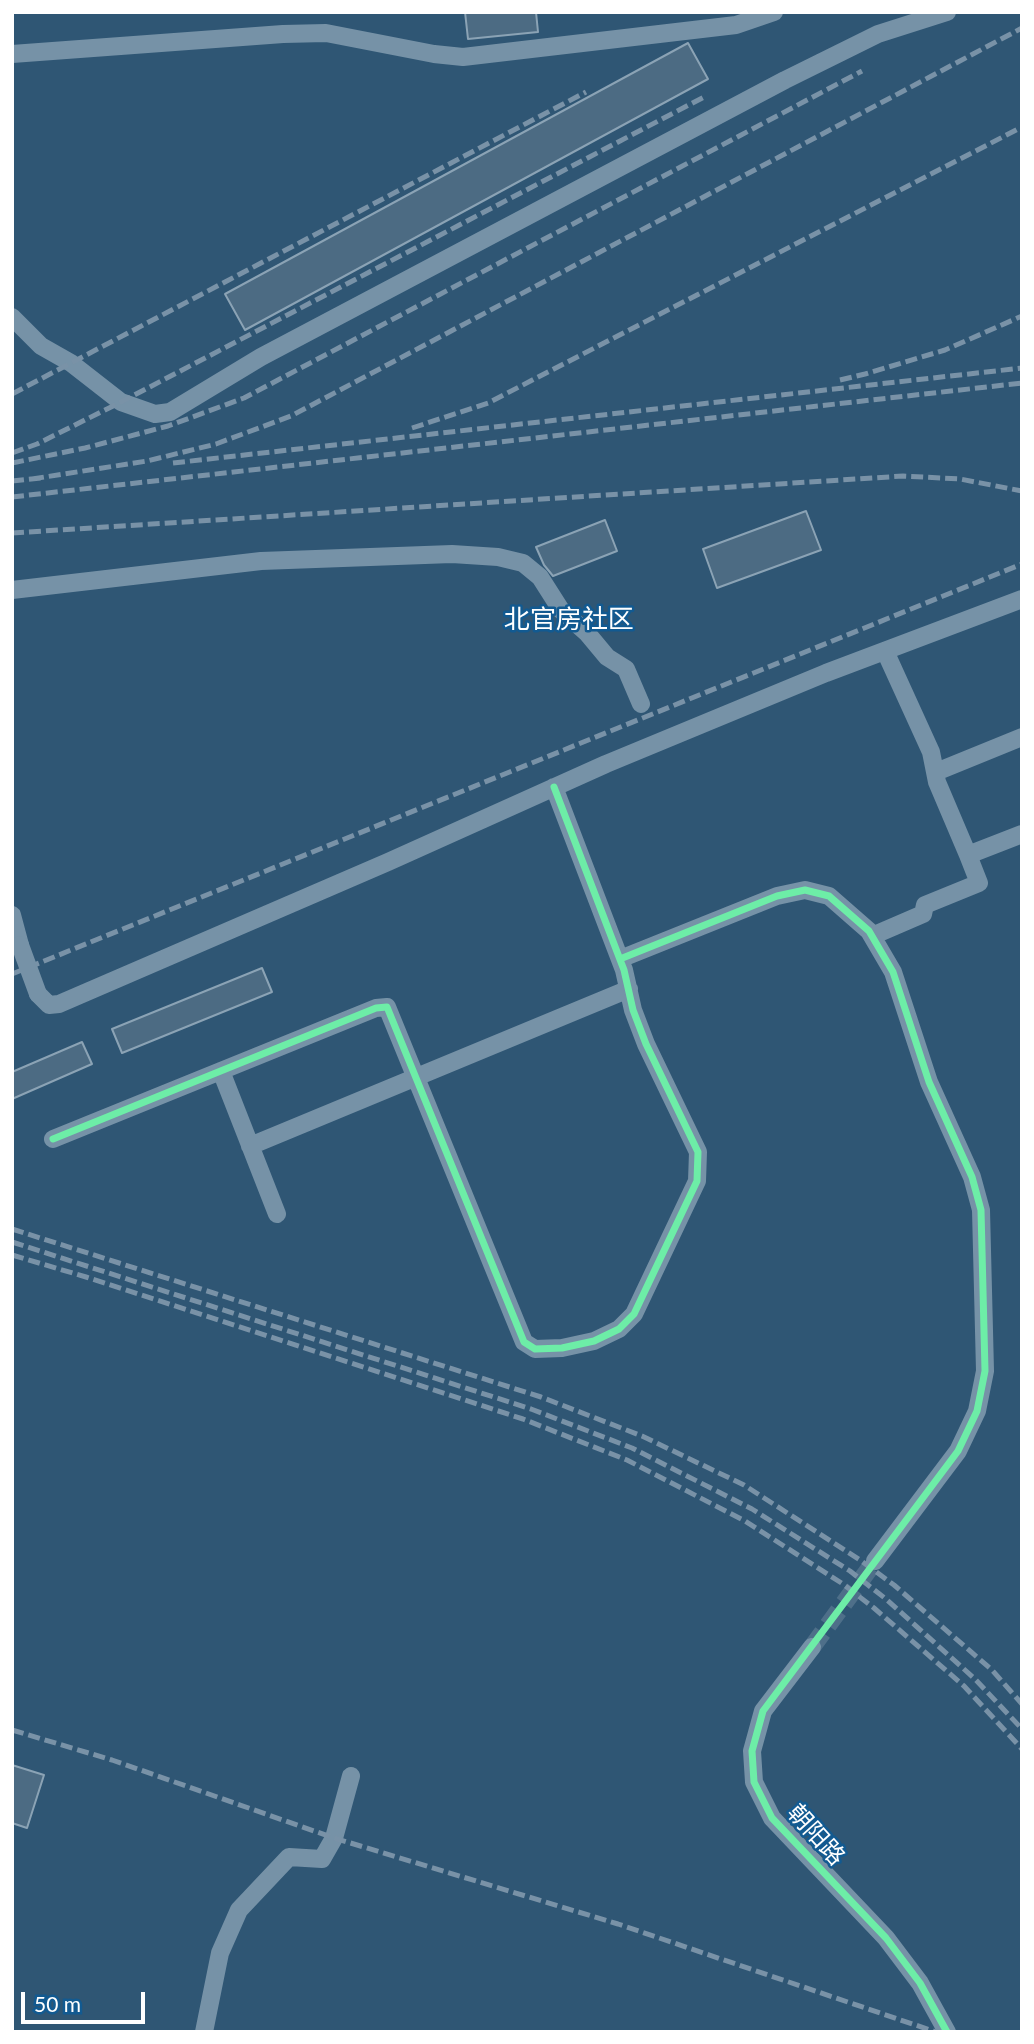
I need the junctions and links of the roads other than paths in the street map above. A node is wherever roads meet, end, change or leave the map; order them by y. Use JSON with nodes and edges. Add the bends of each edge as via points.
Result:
{"nodes":[{"id":1,"x":774,"y":12,"type":"edge"},
{"id":2,"x":947,"y":12,"type":"edge"},
{"id":3,"x":744,"y":17,"type":"edge"},
{"id":4,"x":12,"y":54,"type":"edge"},
{"id":5,"x":12,"y":317,"type":"edge"},
{"id":6,"x":12,"y":590,"type":"edge"},
{"id":7,"x":1022,"y":599,"type":"edge"},
{"id":8,"x":885,"y":651,"type":"junction"},
{"id":9,"x":641,"y":704,"type":"dead end"},
{"id":10,"x":1022,"y":737,"type":"edge"},
{"id":11,"x":936,"y":772,"type":"junction"},
{"id":12,"x":554,"y":787,"type":"junction"},
{"id":13,"x":1022,"y":834,"type":"edge"},
{"id":14,"x":968,"y":855,"type":"junction"},
{"id":15,"x":15,"y":931,"type":"edge"},
{"id":16,"x":872,"y":936,"type":"junction"},
{"id":17,"x":620,"y":959,"type":"junction"},
{"id":18,"x":629,"y":989,"type":"junction"},
{"id":19,"x":221,"y":1071,"type":"junction"},
{"id":20,"x":417,"y":1077,"type":"junction"},
{"id":21,"x":53,"y":1139,"type":"dead end"},
{"id":22,"x":250,"y":1146,"type":"junction"},
{"id":23,"x":277,"y":1214,"type":"dead end"},
{"id":24,"x":875,"y":1561,"type":"tunnel mouth"},
{"id":25,"x":812,"y":1647,"type":"tunnel mouth"},
{"id":26,"x":351,"y":1776,"type":"dead end"},
{"id":27,"x":204,"y":2032,"type":"edge"},
{"id":28,"x":947,"y":2032,"type":"edge"}],
"edges":[{"from":1,"to":3,"type":"street"},
{"from":2,"to":5,"type":"street","via":[[878,34],[785,80],[261,357],[170,412],[155,414],[121,402],[41,346]]},
{"from":3,"to":4,"type":"street","via":[[463,57],[326,33]]},
{"from":6,"to":9,"type":"street","via":[[261,561],[498,557],[523,563],[540,577],[561,610],[607,657],[626,669]]},
{"from":7,"to":8,"type":"street"},
{"from":8,"to":11,"type":"street"},
{"from":8,"to":12,"type":"street"},
{"from":10,"to":11,"type":"street"},
{"from":11,"to":14,"type":"street"},
{"from":12,"to":15,"type":"street","bridge":true,"via":[[59,1004],[49,1005],[38,994]]},
{"from":12,"to":17,"type":"street"},
{"from":13,"to":14,"type":"street"},
{"from":14,"to":16,"type":"street","via":[[979,883],[925,905],[923,914]]},
{"from":16,"to":17,"type":"street","via":[[829,896],[805,890],[777,896]]},
{"from":16,"to":24,"type":"street","via":[[893,972],[929,1082],[972,1177],[981,1210],[985,1371],[977,1411],[958,1451]]},
{"from":17,"to":18,"type":"street"},
{"from":18,"to":20,"type":"street"},
{"from":18,"to":20,"type":"street","via":[[646,1044],[698,1152],[697,1181],[634,1314],[619,1329],[594,1340],[535,1349],[524,1342]]},
{"from":19,"to":20,"type":"street","via":[[387,1007]]},
{"from":19,"to":21,"type":"street"},
{"from":19,"to":22,"type":"street"},
{"from":20,"to":22,"type":"street"},
{"from":22,"to":23,"type":"street"},
{"from":25,"to":28,"type":"street","name":"朝阳路","via":[[763,1711],[752,1751],[754,1782],[772,1818],[886,1938],[920,1983]]},
{"from":26,"to":27,"type":"street","via":[[334,1838],[322,1859],[289,1857],[239,1910],[220,1952]]}]}
